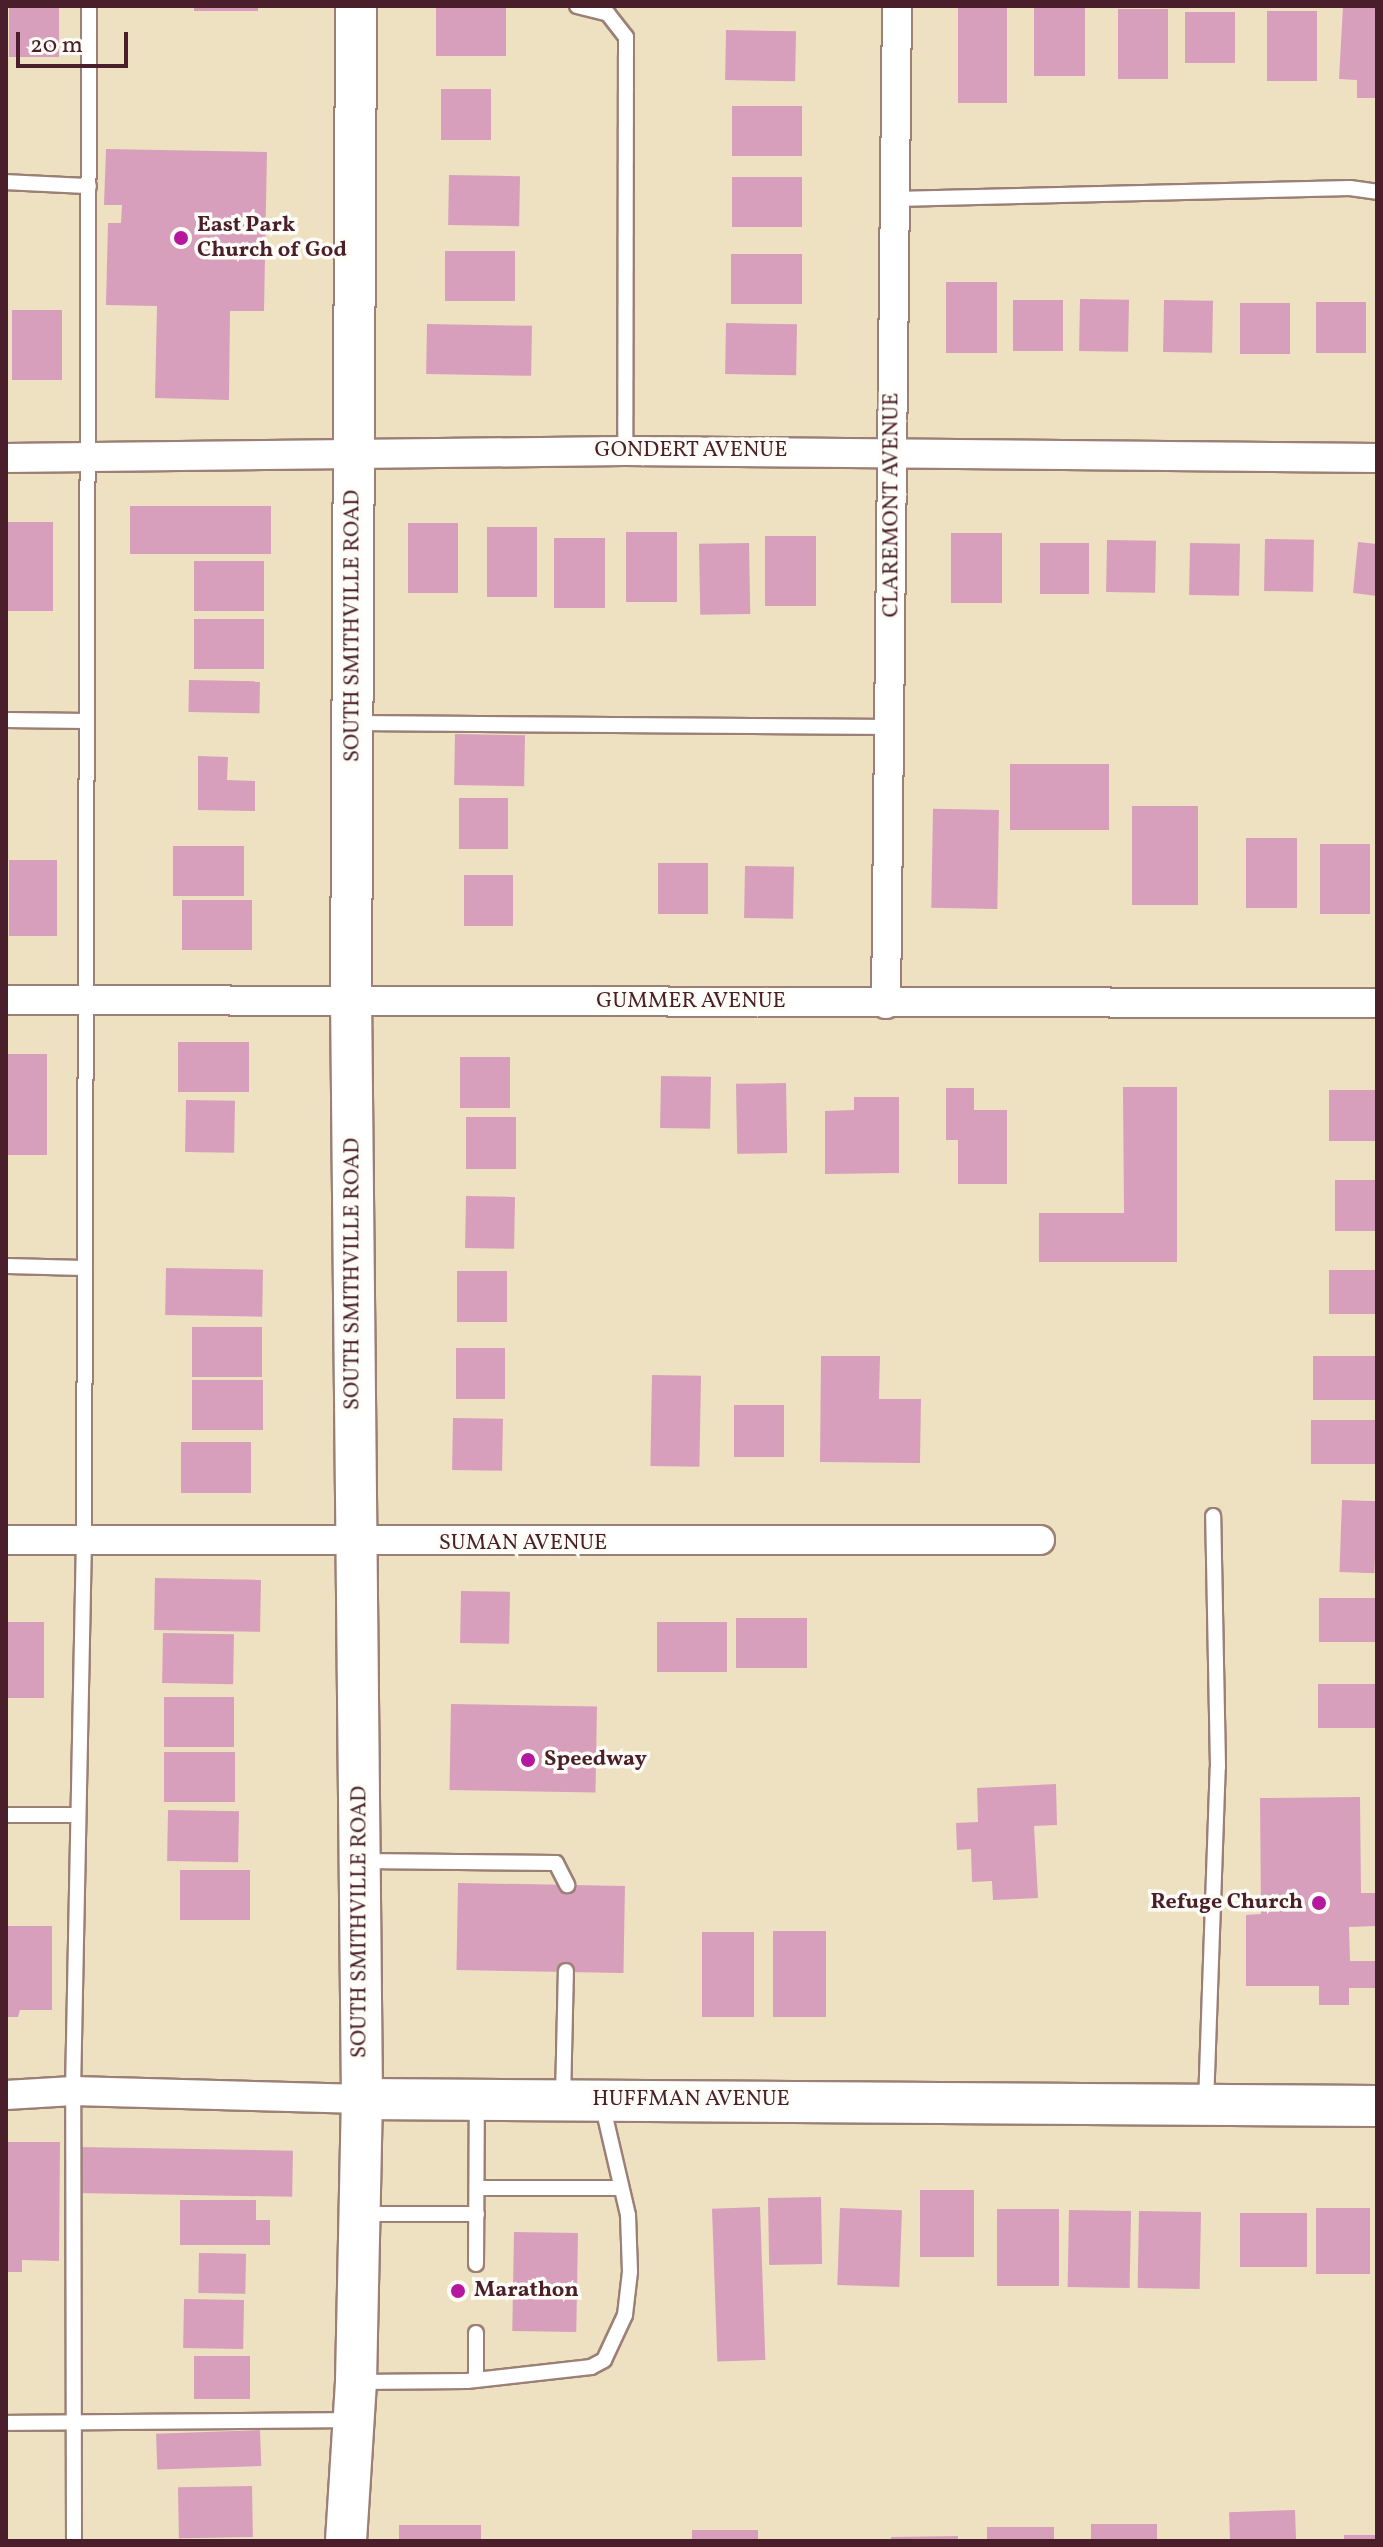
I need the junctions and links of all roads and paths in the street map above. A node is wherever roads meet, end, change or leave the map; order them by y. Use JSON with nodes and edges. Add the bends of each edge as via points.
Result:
{"nodes":[{"id":1,"x":89,"y":6,"type":"edge"},
{"id":2,"x":356,"y":6,"type":"edge"},
{"id":3,"x":577,"y":6,"type":"edge"},
{"id":4,"x":897,"y":6,"type":"edge"},
{"id":5,"x":6,"y":182,"type":"edge"},
{"id":6,"x":89,"y":186,"type":"junction"},
{"id":7,"x":1377,"y":192,"type":"edge"},
{"id":8,"x":895,"y":199,"type":"junction"},
{"id":9,"x":625,"y":451,"type":"junction"},
{"id":10,"x":892,"y":451,"type":"junction"},
{"id":11,"x":354,"y":454,"type":"junction"},
{"id":12,"x":6,"y":458,"type":"edge"},
{"id":13,"x":88,"y":458,"type":"junction"},
{"id":14,"x":1377,"y":458,"type":"edge"},
{"id":15,"x":6,"y":720,"type":"edge"},
{"id":16,"x":86,"y":721,"type":"junction"},
{"id":17,"x":353,"y":723,"type":"junction"},
{"id":18,"x":891,"y":727,"type":"junction"},
{"id":19,"x":6,"y":1000,"type":"edge"},
{"id":20,"x":85,"y":1000,"type":"junction"},
{"id":21,"x":351,"y":1000,"type":"junction"},
{"id":22,"x":1377,"y":1003,"type":"edge"},
{"id":23,"x":886,"y":1004,"type":"junction"},
{"id":24,"x":6,"y":1266,"type":"edge"},
{"id":25,"x":85,"y":1268,"type":"junction"},
{"id":26,"x":1213,"y":1516,"type":"dead end"},
{"id":27,"x":6,"y":1540,"type":"edge"},
{"id":28,"x":84,"y":1540,"type":"junction"},
{"id":29,"x":1040,"y":1540,"type":"dead end"},
{"id":30,"x":355,"y":1544,"type":"junction"},
{"id":31,"x":6,"y":1815,"type":"edge"},
{"id":32,"x":78,"y":1815,"type":"junction"},
{"id":33,"x":361,"y":1861,"type":"junction"},
{"id":34,"x":567,"y":1885,"type":"dead end"},
{"id":35,"x":566,"y":1971,"type":"dead end"},
{"id":36,"x":73,"y":2091,"type":"junction"},
{"id":37,"x":6,"y":2095,"type":"edge"},
{"id":38,"x":477,"y":2098,"type":"junction"},
{"id":39,"x":362,"y":2099,"type":"junction"},
{"id":40,"x":582,"y":2099,"type":"junction"},
{"id":41,"x":1206,"y":2105,"type":"junction"},
{"id":42,"x":1377,"y":2106,"type":"edge"},
{"id":43,"x":477,"y":2188,"type":"junction"},
{"id":44,"x":621,"y":2188,"type":"junction"},
{"id":45,"x":359,"y":2214,"type":"junction"},
{"id":46,"x":477,"y":2214,"type":"junction"},
{"id":47,"x":476,"y":2264,"type":"dead end"},
{"id":48,"x":476,"y":2333,"type":"dead end"},
{"id":49,"x":476,"y":2380,"type":"junction"},
{"id":50,"x":354,"y":2401,"type":"junction"},
{"id":51,"x":71,"y":2422,"type":"junction"},
{"id":52,"x":6,"y":2423,"type":"edge"},
{"id":53,"x":74,"y":2541,"type":"edge"},
{"id":54,"x":346,"y":2541,"type":"edge"}],
"edges":[{"from":1,"to":6,"type":"lane"},
{"from":2,"to":11,"type":"main road","name":"SOUTH SMITHVILLE ROAD"},
{"from":3,"to":9,"type":"lane","via":[[608,14],[626,37]]},
{"from":4,"to":8,"type":"street","name":"CLAREMONT AVENUE"},
{"from":5,"to":6,"type":"lane"},
{"from":6,"to":13,"type":"lane"},
{"from":7,"to":8,"type":"lane","via":[[1350,188]]},
{"from":8,"to":10,"type":"street","name":"CLAREMONT AVENUE"},
{"from":9,"to":10,"type":"street","name":"GONDERT AVENUE"},
{"from":9,"to":11,"type":"street","name":"GONDERT AVENUE"},
{"from":10,"to":14,"type":"street","name":"GONDERT AVENUE"},
{"from":10,"to":18,"type":"street","name":"CLAREMONT AVENUE"},
{"from":11,"to":13,"type":"street","name":"GONDERT AVENUE"},
{"from":11,"to":17,"type":"main road","name":"SOUTH SMITHVILLE ROAD"},
{"from":12,"to":13,"type":"street","name":"GONDERT AVENUE"},
{"from":13,"to":16,"type":"lane"},
{"from":15,"to":16,"type":"lane"},
{"from":16,"to":20,"type":"lane"},
{"from":17,"to":18,"type":"lane"},
{"from":17,"to":21,"type":"main road","name":"SOUTH SMITHVILLE ROAD"},
{"from":18,"to":23,"type":"street","name":"CLAREMONT AVENUE"},
{"from":19,"to":20,"type":"street","name":"GUMMER AVENUE"},
{"from":20,"to":21,"type":"street","name":"GUMMER AVENUE"},
{"from":20,"to":25,"type":"lane"},
{"from":21,"to":23,"type":"street","name":"GUMMER AVENUE"},
{"from":21,"to":30,"type":"main road","name":"SOUTH SMITHVILLE ROAD"},
{"from":22,"to":23,"type":"street","name":"GUMMER AVENUE"},
{"from":24,"to":25,"type":"lane"},
{"from":25,"to":28,"type":"lane"},
{"from":26,"to":41,"type":"lane","via":[[1218,1767]]},
{"from":27,"to":28,"type":"street","name":"SUMAN AVENUE"},
{"from":28,"to":30,"type":"street","name":"SUMAN AVENUE"},
{"from":28,"to":32,"type":"lane"},
{"from":29,"to":30,"type":"street","name":"SUMAN AVENUE"},
{"from":30,"to":33,"type":"main road","name":"SOUTH SMITHVILLE ROAD"},
{"from":31,"to":32,"type":"lane"},
{"from":32,"to":36,"type":"lane"},
{"from":33,"to":34,"type":"lane","via":[[556,1863]]},
{"from":33,"to":39,"type":"main road","name":"SOUTH SMITHVILLE ROAD"},
{"from":35,"to":40,"type":"lane"},
{"from":36,"to":37,"type":"street","name":"HUFFMAN AVENUE"},
{"from":36,"to":39,"type":"street","name":"HUFFMAN AVENUE"},
{"from":36,"to":51,"type":"lane"},
{"from":38,"to":39,"type":"main road","name":"HUFFMAN AVENUE"},
{"from":38,"to":40,"type":"main road","name":"HUFFMAN AVENUE"},
{"from":38,"to":43,"type":"lane"},
{"from":39,"to":45,"type":"main road","name":"SOUTH SMITHVILLE ROAD"},
{"from":40,"to":41,"type":"main road","name":"HUFFMAN AVENUE"},
{"from":40,"to":44,"type":"lane"},
{"from":41,"to":42,"type":"main road","name":"HUFFMAN AVENUE"},
{"from":43,"to":44,"type":"lane"},
{"from":43,"to":46,"type":"lane"},
{"from":44,"to":49,"type":"lane","via":[[630,2272],[625,2315],[604,2360],[591,2367]]},
{"from":45,"to":46,"type":"lane"},
{"from":45,"to":50,"type":"main road","name":"SOUTH SMITHVILLE ROAD"},
{"from":46,"to":47,"type":"lane"},
{"from":48,"to":49,"type":"lane"},
{"from":49,"to":50,"type":"lane"},
{"from":50,"to":51,"type":"lane"},
{"from":50,"to":54,"type":"main road","name":"SOUTH SMITHVILLE ROAD"},
{"from":51,"to":52,"type":"lane"},
{"from":51,"to":53,"type":"lane"}]}
